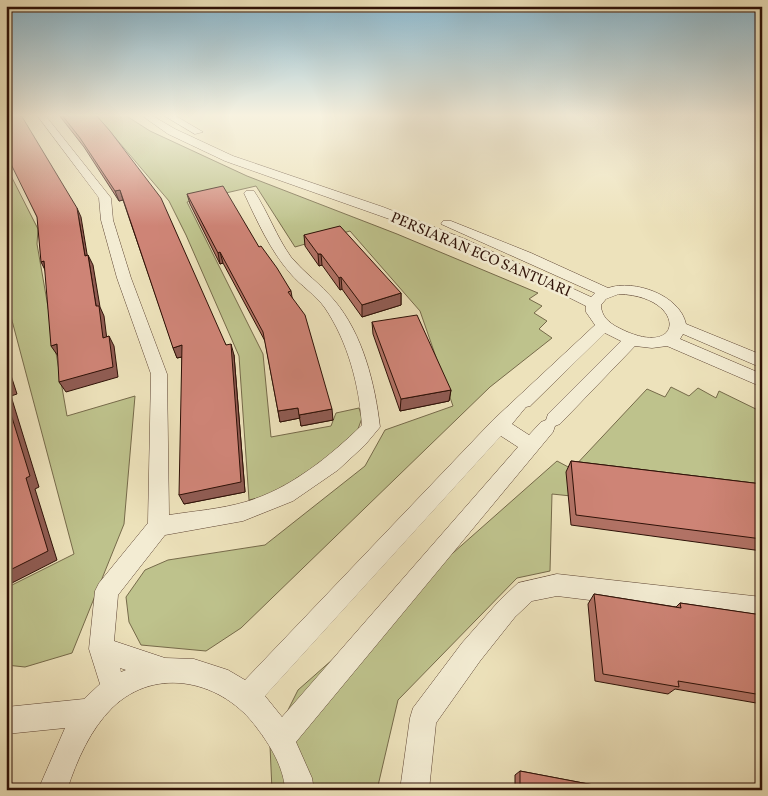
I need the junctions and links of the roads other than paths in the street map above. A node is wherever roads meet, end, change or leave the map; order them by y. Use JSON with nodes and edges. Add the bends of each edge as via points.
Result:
{"nodes":[{"id":1,"x":70,"y":152,"type":"edge"},
{"id":2,"x":216,"y":152,"type":"edge"},
{"id":3,"x":246,"y":152,"type":"edge"},
{"id":4,"x":250,"y":193,"type":"dead end"},
{"id":5,"x":607,"y":293,"type":"junction"},
{"id":6,"x":594,"y":304,"type":"junction"},
{"id":7,"x":602,"y":326,"type":"junction"},
{"id":8,"x":680,"y":327,"type":"junction"},
{"id":9,"x":668,"y":340,"type":"junction"},
{"id":10,"x":630,"y":341,"type":"junction"},
{"id":11,"x":762,"y":362,"type":"edge"},
{"id":12,"x":762,"y":381,"type":"edge"},
{"id":13,"x":499,"y":425,"type":"junction"},
{"id":14,"x":530,"y":445,"type":"junction"},
{"id":15,"x":159,"y":526,"type":"junction"},
{"id":16,"x":762,"y":609,"type":"edge"},
{"id":17,"x":101,"y":648,"type":"junction"},
{"id":18,"x":165,"y":670,"type":"junction"},
{"id":19,"x":114,"y":689,"type":"junction"},
{"id":20,"x":248,"y":696,"type":"junction"},
{"id":21,"x":91,"y":712,"type":"junction"},
{"id":22,"x":6,"y":721,"type":"edge"},
{"id":23,"x":282,"y":738,"type":"junction"},
{"id":24,"x":52,"y":790,"type":"edge"},
{"id":25,"x":300,"y":790,"type":"edge"},
{"id":26,"x":414,"y":790,"type":"edge"}],
"edges":[{"from":1,"to":15,"type":"street","via":[[105,198],[107,220],[124,278],[159,374]]},
{"from":2,"to":6,"type":"street","name":"PERSIARAN ECO SANTUARI","via":[[435,231]]},
{"from":3,"to":5,"type":"street","name":"PERSIARAN ECO SANTUARI","via":[[445,223]]},
{"from":4,"to":15,"type":"street","via":[[283,252],[301,277],[332,307],[342,326],[359,368],[370,409],[371,427],[356,443],[294,492],[252,510]]},
{"from":5,"to":6,"type":"street","via":[[598,297]]},
{"from":5,"to":8,"type":"street","via":[[630,290],[655,297],[674,311]]},
{"from":6,"to":7,"type":"street","via":[[596,318]]},
{"from":7,"to":10,"type":"street"},
{"from":7,"to":13,"type":"street"},
{"from":8,"to":9,"type":"street"},
{"from":8,"to":11,"type":"street"},
{"from":9,"to":10,"type":"street","via":[[657,343]]},
{"from":9,"to":12,"type":"street"},
{"from":10,"to":14,"type":"street"},
{"from":13,"to":14,"type":"street"},
{"from":13,"to":20,"type":"street"},
{"from":14,"to":23,"type":"street"},
{"from":15,"to":17,"type":"street","via":[[106,591]]},
{"from":16,"to":26,"type":"street","via":[[557,585],[526,591],[471,652],[423,718]]},
{"from":17,"to":18,"type":"street"},
{"from":17,"to":19,"type":"street"},
{"from":18,"to":19,"type":"street","via":[[137,676]]},
{"from":18,"to":20,"type":"street","via":[[214,675]]},
{"from":19,"to":21,"type":"street"},
{"from":20,"to":23,"type":"street"},
{"from":21,"to":22,"type":"street"},
{"from":21,"to":24,"type":"street","via":[[64,759]]},
{"from":23,"to":25,"type":"street"}]}
